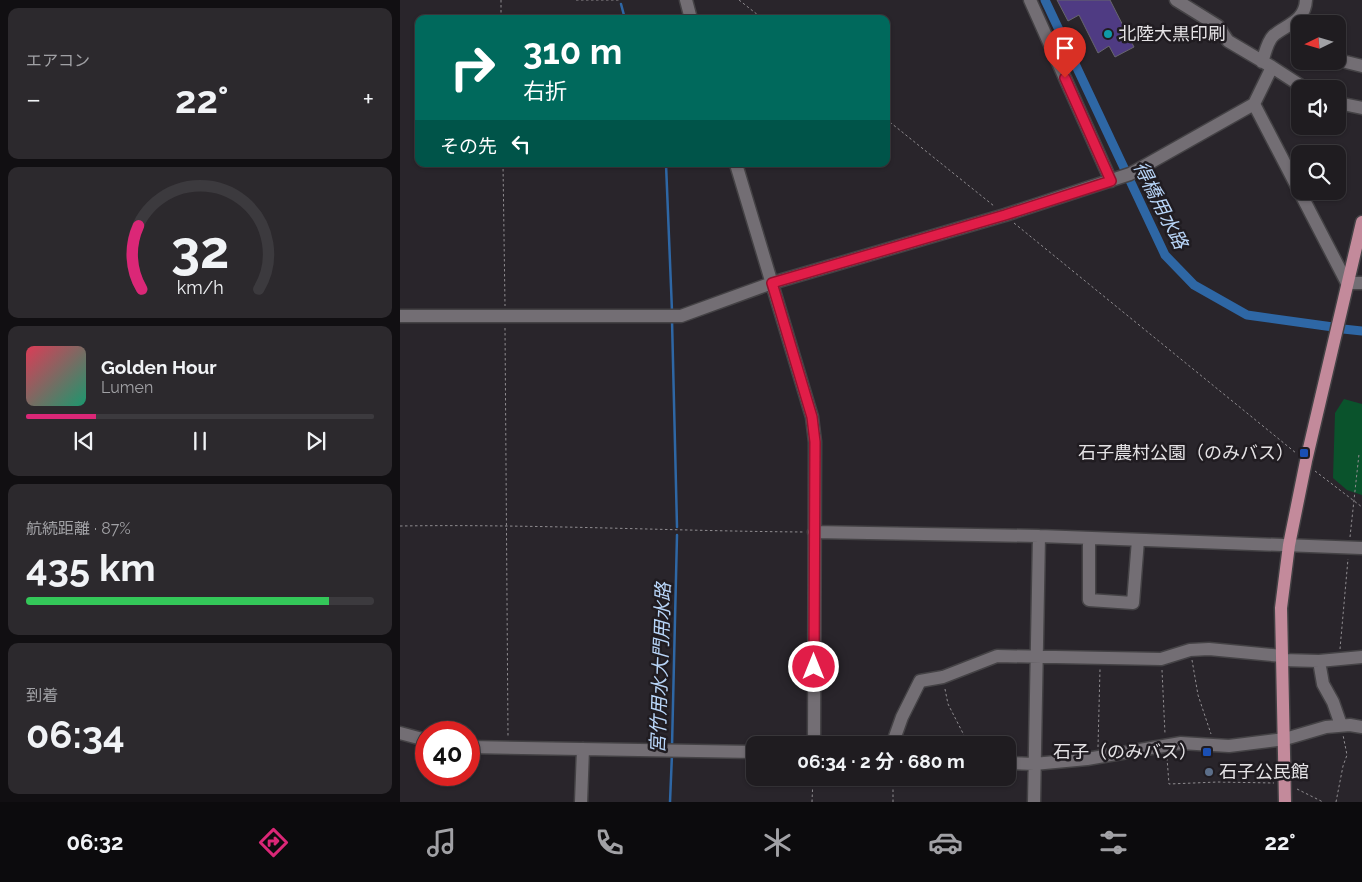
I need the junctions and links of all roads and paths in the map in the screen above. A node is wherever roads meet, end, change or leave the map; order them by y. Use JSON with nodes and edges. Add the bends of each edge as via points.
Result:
{"nodes":[{"id":1,"x":501,"y":0,"type":"edge"},
{"id":2,"x":576,"y":0,"type":"edge"},
{"id":3,"x":621,"y":0,"type":"edge"},
{"id":4,"x":686,"y":0,"type":"edge"},
{"id":5,"x":739,"y":0,"type":"edge"},
{"id":6,"x":1030,"y":0,"type":"edge"},
{"id":7,"x":1176,"y":0,"type":"edge"},
{"id":8,"x":1306,"y":0,"type":"edge"},
{"id":9,"x":501,"y":15,"type":"edge"},
{"id":10,"x":690,"y":15,"type":"edge"},
{"id":11,"x":758,"y":15,"type":"edge"},
{"id":12,"x":1302,"y":15,"type":"edge"},
{"id":13,"x":1291,"y":30,"type":"edge"},
{"id":14,"x":1346,"y":62,"type":"edge"},
{"id":15,"x":1267,"y":64,"type":"junction"},
{"id":16,"x":1362,"y":66,"type":"edge"},
{"id":17,"x":1292,"y":80,"type":"edge"},
{"id":18,"x":1254,"y":104,"type":"junction"},
{"id":19,"x":1346,"y":105,"type":"edge"},
{"id":20,"x":1362,"y":108,"type":"edge"},
{"id":21,"x":890,"y":123,"type":"edge"},
{"id":22,"x":503,"y":167,"type":"edge"},
{"id":23,"x":737,"y":167,"type":"edge"},
{"id":24,"x":1121,"y":178,"type":"junction"},
{"id":25,"x":1005,"y":215,"type":"junction"},
{"id":26,"x":1362,"y":222,"type":"edge"},
{"id":27,"x":772,"y":283,"type":"junction"},
{"id":28,"x":1347,"y":283,"type":"junction"},
{"id":29,"x":1362,"y":283,"type":"edge"},
{"id":30,"x":505,"y":315,"type":"junction"},
{"id":31,"x":400,"y":316,"type":"edge"},
{"id":32,"x":1306,"y":461,"type":"junction"},
{"id":33,"x":1362,"y":507,"type":"edge"},
{"id":34,"x":507,"y":524,"type":"junction"},
{"id":35,"x":400,"y":526,"type":"edge"},
{"id":36,"x":814,"y":532,"type":"junction"},
{"id":37,"x":1039,"y":536,"type":"junction"},
{"id":38,"x":1089,"y":538,"type":"junction"},
{"id":39,"x":1138,"y":540,"type":"junction"},
{"id":40,"x":1289,"y":545,"type":"junction"},
{"id":41,"x":1362,"y":548,"type":"edge"},
{"id":42,"x":1190,"y":650,"type":"junction"},
{"id":43,"x":1038,"y":656,"type":"junction"},
{"id":44,"x":1362,"y":657,"type":"edge"},
{"id":45,"x":1101,"y":658,"type":"junction"},
{"id":46,"x":1282,"y":658,"type":"junction"},
{"id":47,"x":1319,"y":661,"type":"junction"},
{"id":48,"x":943,"y":677,"type":"junction"},
{"id":49,"x":1342,"y":725,"type":"junction"},
{"id":50,"x":1362,"y":726,"type":"edge"},
{"id":51,"x":400,"y":732,"type":"edge"},
{"id":52,"x":814,"y":736,"type":"edge"},
{"id":53,"x":895,"y":736,"type":"edge"},
{"id":54,"x":964,"y":736,"type":"edge"},
{"id":55,"x":415,"y":737,"type":"edge"},
{"id":56,"x":1285,"y":739,"type":"junction"},
{"id":57,"x":1215,"y":745,"type":"junction"},
{"id":58,"x":480,"y":748,"type":"edge"},
{"id":59,"x":508,"y":749,"type":"junction"},
{"id":60,"x":583,"y":749,"type":"junction"},
{"id":61,"x":746,"y":752,"type":"edge"},
{"id":62,"x":1097,"y":757,"type":"junction"},
{"id":63,"x":1016,"y":763,"type":"edge"},
{"id":64,"x":1034,"y":764,"type":"junction"},
{"id":65,"x":1286,"y":784,"type":"junction"},
{"id":66,"x":813,"y":786,"type":"edge"},
{"id":67,"x":893,"y":786,"type":"edge"},
{"id":68,"x":582,"y":802,"type":"edge"},
{"id":69,"x":812,"y":802,"type":"edge"},
{"id":70,"x":893,"y":802,"type":"edge"},
{"id":71,"x":1034,"y":802,"type":"edge"},
{"id":72,"x":1285,"y":802,"type":"edge"},
{"id":73,"x":1323,"y":802,"type":"edge"},
{"id":74,"x":1336,"y":802,"type":"edge"}],
"edges":[{"from":1,"to":9,"type":"path"},
{"from":2,"to":3,"type":"path"},
{"from":4,"to":10,"type":"street"},
{"from":5,"to":11,"type":"path"},
{"from":6,"to":24,"type":"street"},
{"from":7,"to":15,"type":"street","via":[[1218,26],[1228,41]]},
{"from":8,"to":12,"type":"street"},
{"from":13,"to":15,"type":"street","via":[[1272,37]]},
{"from":14,"to":16,"type":"street"},
{"from":15,"to":17,"type":"street"},
{"from":15,"to":18,"type":"street"},
{"from":18,"to":24,"type":"street"},
{"from":18,"to":28,"type":"street"},
{"from":19,"to":20,"type":"street"},
{"from":21,"to":25,"type":"path"},
{"from":22,"to":30,"type":"path"},
{"from":23,"to":27,"type":"street"},
{"from":24,"to":25,"type":"street"},
{"from":25,"to":27,"type":"street"},
{"from":25,"to":32,"type":"path"},
{"from":26,"to":28,"type":"main road"},
{"from":27,"to":30,"type":"street","via":[[681,316]]},
{"from":27,"to":36,"type":"street","via":[[812,417],[815,442]]},
{"from":28,"to":29,"type":"street"},
{"from":28,"to":32,"type":"main road"},
{"from":30,"to":31,"type":"street"},
{"from":30,"to":34,"type":"path"},
{"from":32,"to":33,"type":"path"},
{"from":32,"to":40,"type":"main road"},
{"from":34,"to":35,"type":"path"},
{"from":34,"to":36,"type":"path","via":[[674,531]]},
{"from":34,"to":59,"type":"path"},
{"from":36,"to":37,"type":"street"},
{"from":36,"to":52,"type":"street"},
{"from":37,"to":38,"type":"street"},
{"from":37,"to":43,"type":"street"},
{"from":38,"to":39,"type":"street"},
{"from":38,"to":39,"type":"street","via":[[1089,600],[1134,602]]},
{"from":39,"to":40,"type":"street"},
{"from":40,"to":41,"type":"street"},
{"from":40,"to":46,"type":"main road","via":[[1281,608]]},
{"from":42,"to":45,"type":"street","via":[[1161,659]]},
{"from":42,"to":46,"type":"street","via":[[1209,649]]},
{"from":42,"to":57,"type":"path","via":[[1198,694]]},
{"from":43,"to":45,"type":"street"},
{"from":43,"to":48,"type":"street","via":[[997,656]]},
{"from":43,"to":64,"type":"street"},
{"from":44,"to":47,"type":"street"},
{"from":45,"to":62,"type":"path"},
{"from":46,"to":47,"type":"street"},
{"from":46,"to":56,"type":"main road"},
{"from":47,"to":49,"type":"street","via":[[1323,684]]},
{"from":48,"to":53,"type":"street","via":[[920,681]]},
{"from":48,"to":54,"type":"path","via":[[948,704]]},
{"from":49,"to":50,"type":"street"},
{"from":49,"to":56,"type":"street"},
{"from":49,"to":74,"type":"path","via":[[1347,755]]},
{"from":51,"to":55,"type":"street"},
{"from":56,"to":57,"type":"street"},
{"from":56,"to":65,"type":"main road"},
{"from":57,"to":62,"type":"street","via":[[1166,744]]},
{"from":58,"to":59,"type":"street"},
{"from":59,"to":60,"type":"street"},
{"from":60,"to":61,"type":"street"},
{"from":60,"to":68,"type":"street"},
{"from":62,"to":64,"type":"street"},
{"from":63,"to":64,"type":"street"},
{"from":64,"to":71,"type":"street"},
{"from":65,"to":72,"type":"main road"},
{"from":65,"to":73,"type":"path"},
{"from":66,"to":69,"type":"path"},
{"from":67,"to":70,"type":"path"}]}
